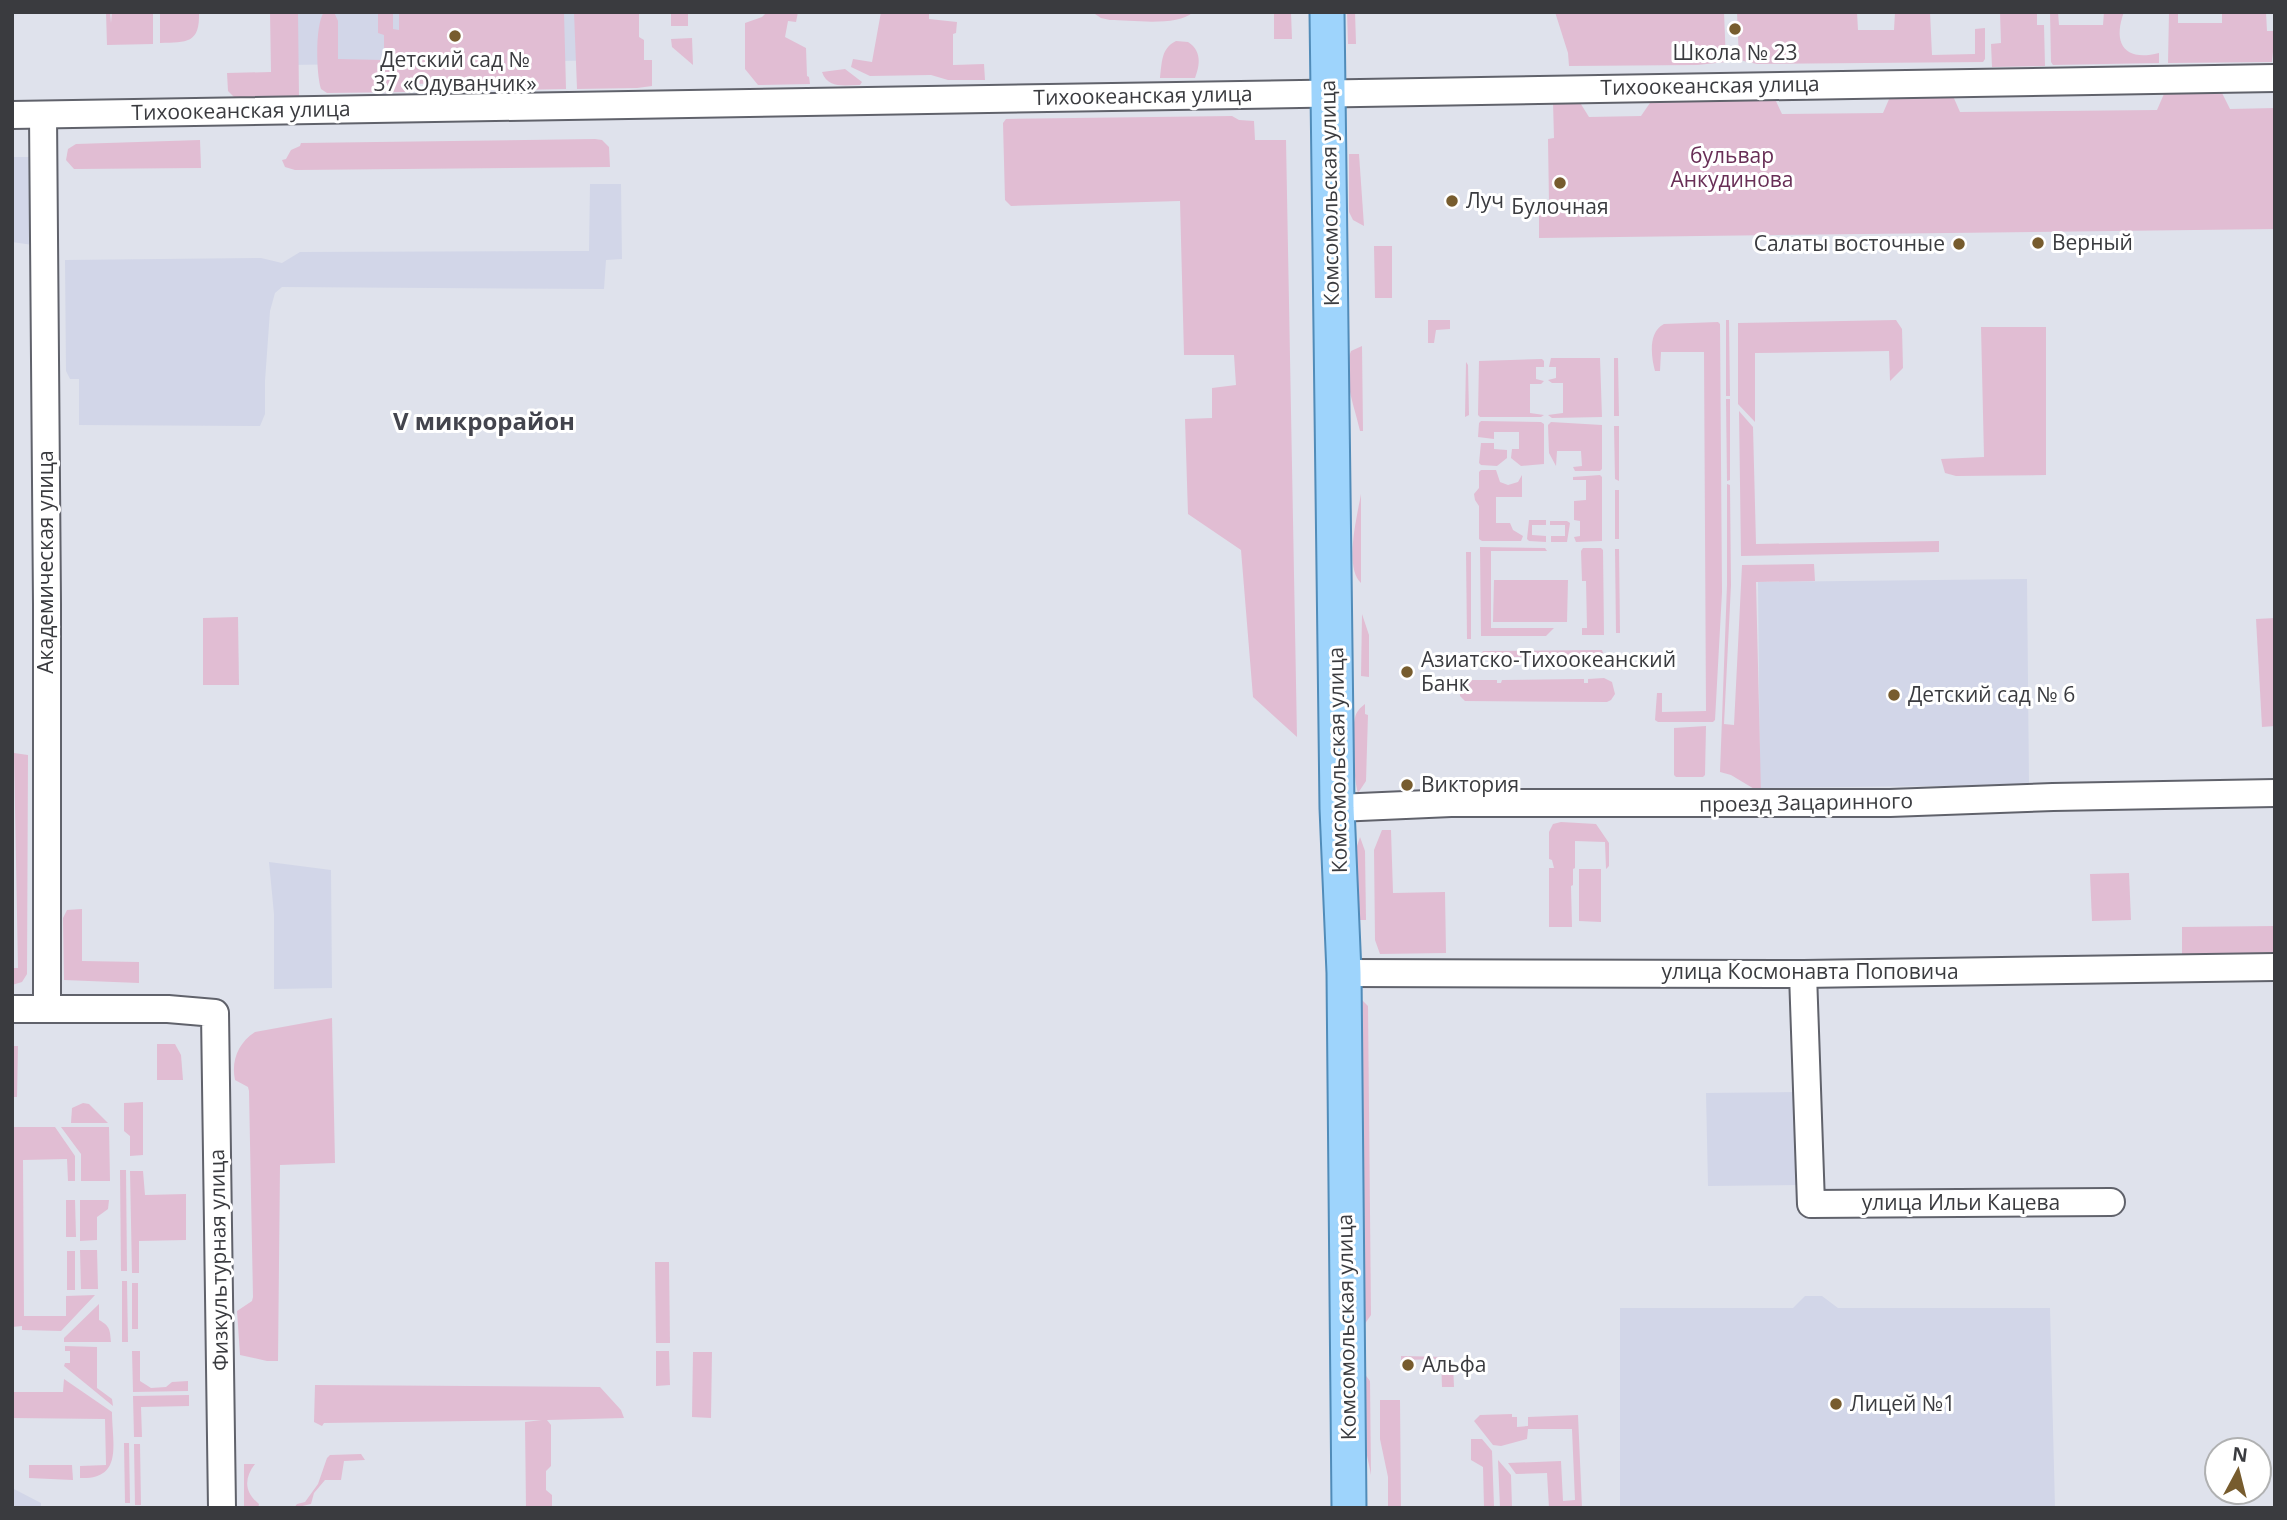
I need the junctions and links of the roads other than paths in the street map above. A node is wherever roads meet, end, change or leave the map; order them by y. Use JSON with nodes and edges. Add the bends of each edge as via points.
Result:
{"nodes":[{"id":1,"x":1327,"y":12,"type":"edge"},
{"id":2,"x":2275,"y":78,"type":"edge"},
{"id":3,"x":1329,"y":93,"type":"junction"},
{"id":4,"x":43,"y":115,"type":"junction"},
{"id":5,"x":12,"y":116,"type":"edge"},
{"id":6,"x":2275,"y":793,"type":"edge"},
{"id":7,"x":1337,"y":807,"type":"junction"},
{"id":8,"x":2275,"y":967,"type":"edge"},
{"id":9,"x":1344,"y":973,"type":"junction"},
{"id":10,"x":1803,"y":974,"type":"junction"},
{"id":11,"x":12,"y":1009,"type":"edge"},
{"id":12,"x":47,"y":1009,"type":"junction"},
{"id":13,"x":2111,"y":1202,"type":"dead end"},
{"id":14,"x":222,"y":1508,"type":"edge"},
{"id":15,"x":1349,"y":1508,"type":"edge"}],
"edges":[{"from":1,"to":3,"type":"main road","name":"Комсомольская улица"},
{"from":2,"to":3,"type":"street","name":"Тихоокеанская улица"},
{"from":3,"to":4,"type":"street","name":"Тихоокеанская улица"},
{"from":3,"to":7,"type":"main road","name":"Комсомольская улица"},
{"from":4,"to":5,"type":"street","name":"Тихоокеанская улица"},
{"from":4,"to":12,"type":"street","name":"Академическая улица"},
{"from":6,"to":7,"type":"street","name":"проезд Зацаринного","via":[[1889,803]]},
{"from":7,"to":9,"type":"main road","name":"Комсомольская улица"},
{"from":8,"to":10,"type":"street","name":"улица Космонавта Поповича"},
{"from":9,"to":10,"type":"street","name":"улица Космонавта Поповича"},
{"from":9,"to":15,"type":"main road","name":"Комсомольская улица"},
{"from":10,"to":13,"type":"street","name":"улица Ильи Кацева","via":[[1811,1205]]},
{"from":11,"to":12,"type":"street"},
{"from":12,"to":14,"type":"street","name":"Физкультурная улица","via":[[215,1013]]}]}
